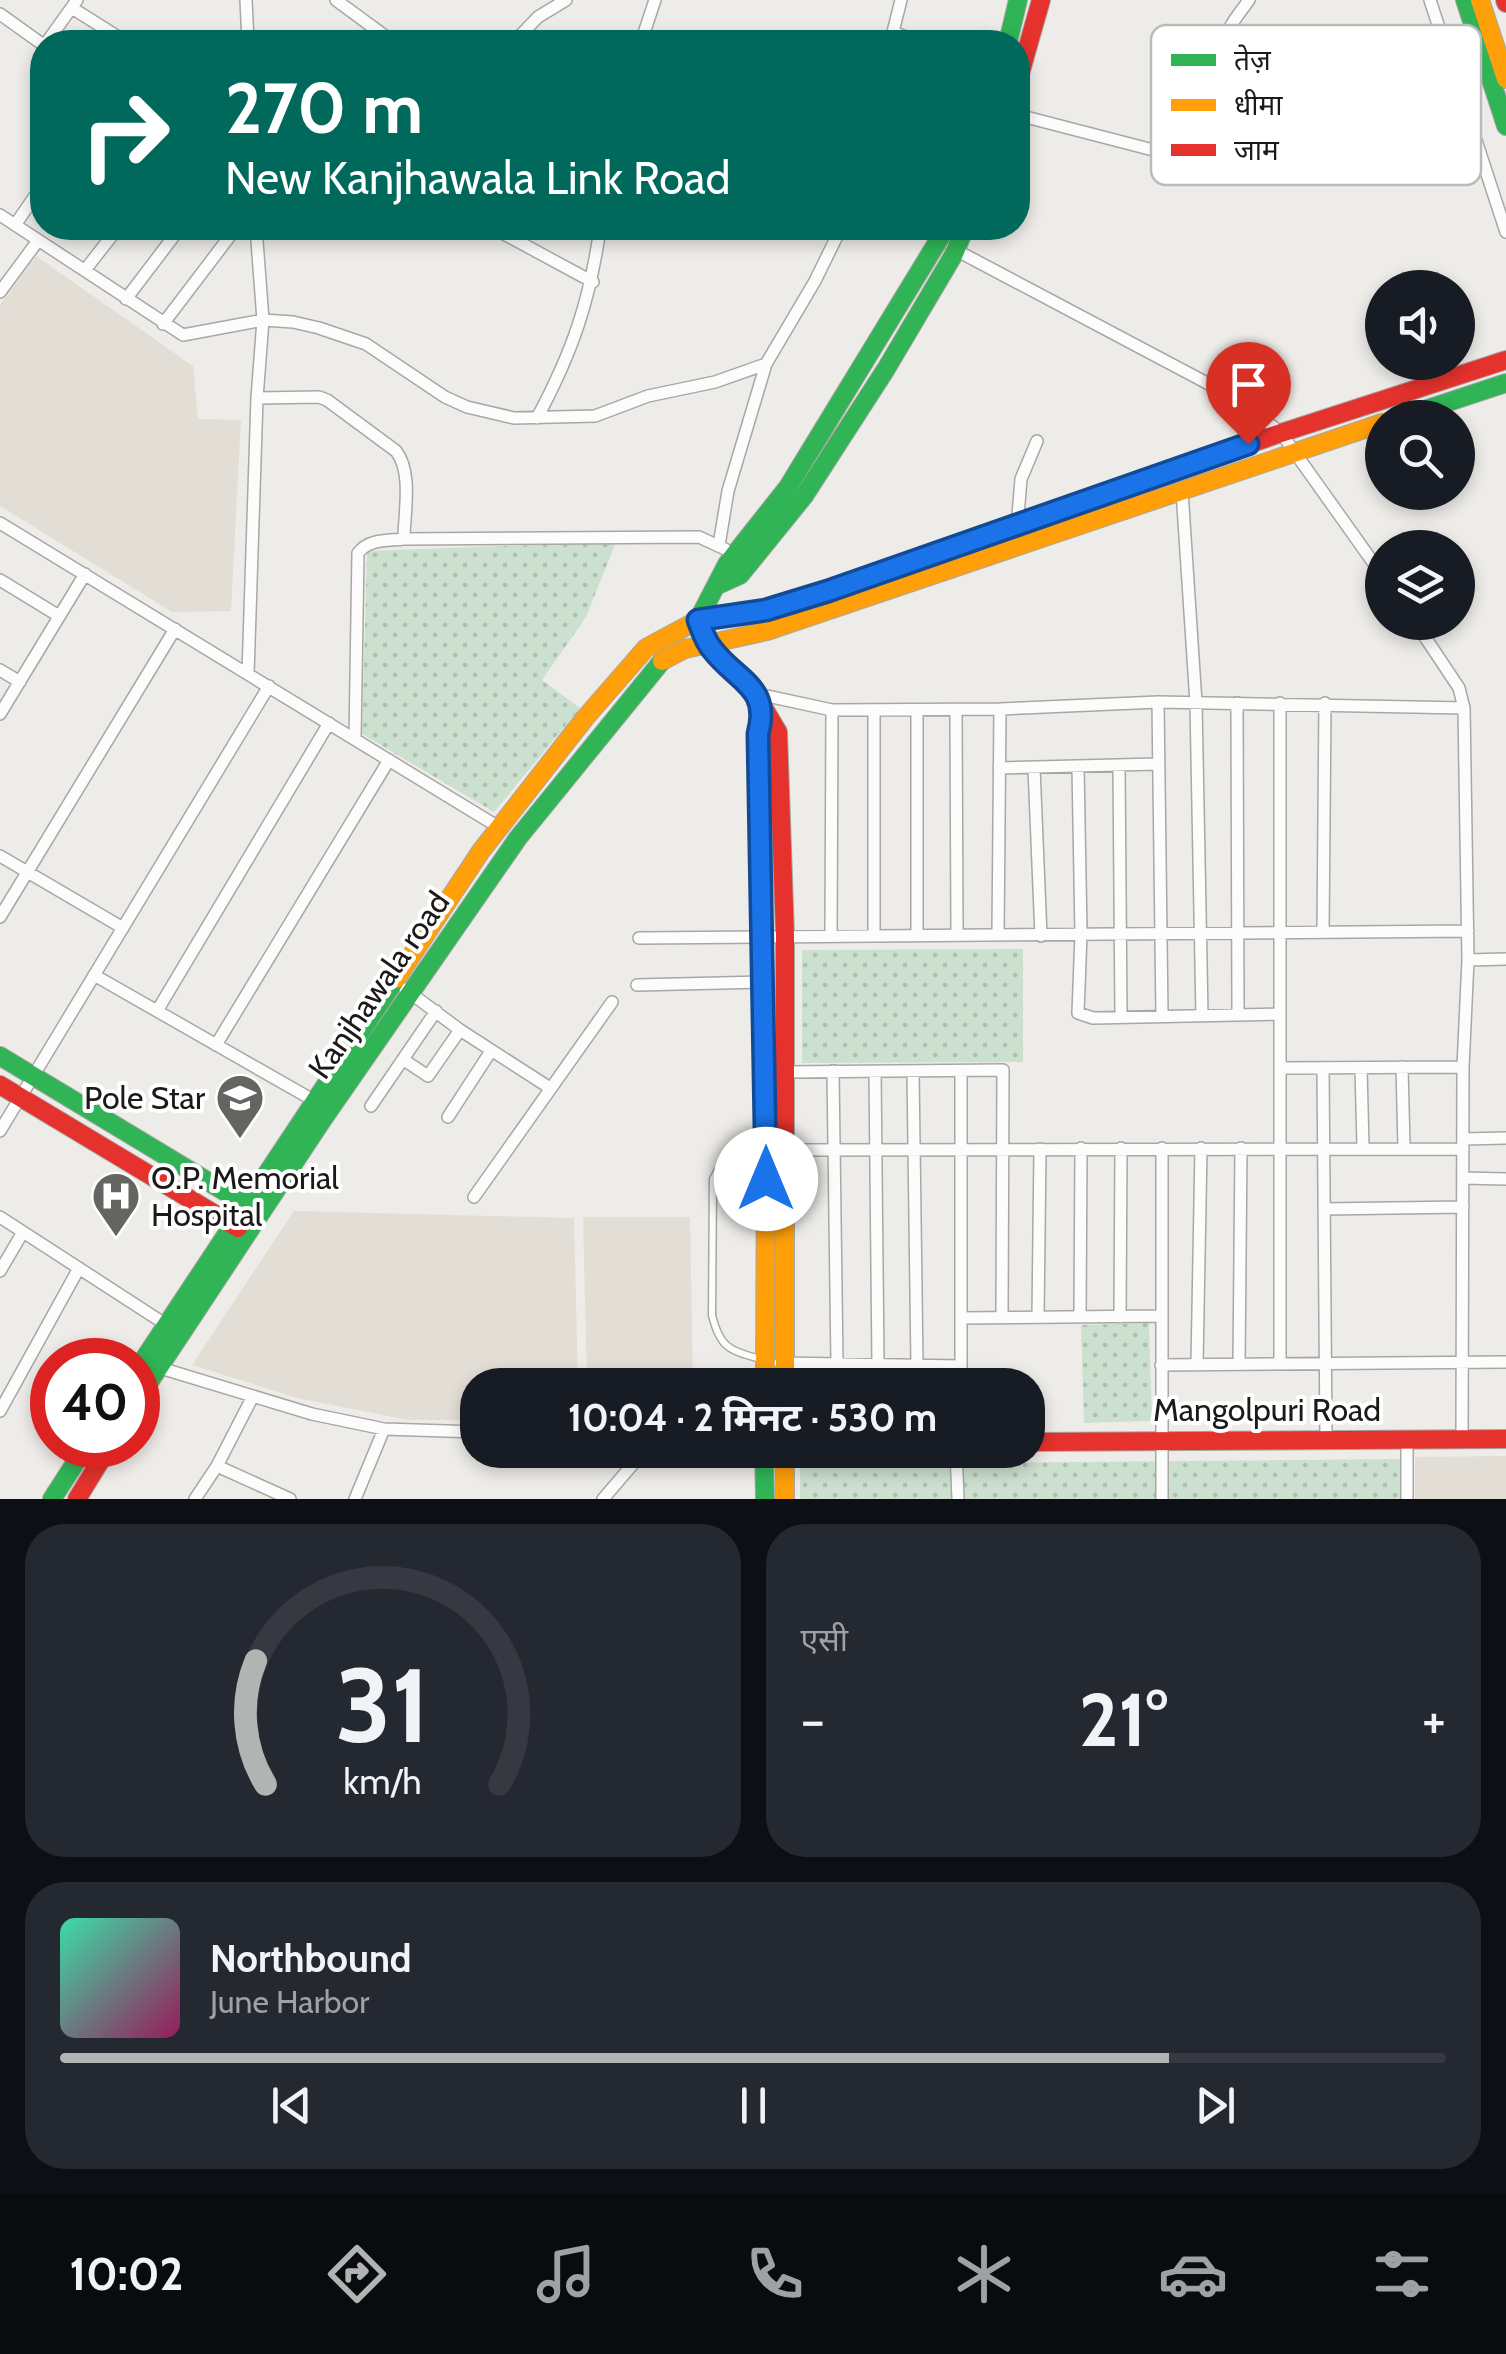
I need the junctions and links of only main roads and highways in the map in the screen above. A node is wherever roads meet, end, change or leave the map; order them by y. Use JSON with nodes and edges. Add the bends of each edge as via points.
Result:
{"nodes":[{"id":1,"x":1018,"y":0,"type":"edge"},
{"id":2,"x":1040,"y":0,"type":"edge"},
{"id":3,"x":1465,"y":0,"type":"edge"},
{"id":4,"x":1480,"y":0,"type":"edge"},
{"id":5,"x":1476,"y":25,"type":"edge"},
{"id":6,"x":1011,"y":30,"type":"edge"},
{"id":7,"x":1481,"y":36,"type":"edge"},
{"id":8,"x":1030,"y":37,"type":"edge"},
{"id":9,"x":1502,"y":83,"type":"edge"},
{"id":10,"x":1506,"y":126,"type":"edge"},
{"id":11,"x":947,"y":240,"type":"edge"},
{"id":12,"x":1506,"y":360,"type":"edge"},
{"id":13,"x":1506,"y":383,"type":"edge"},
{"id":14,"x":1455,"y":400,"type":"edge"},
{"id":15,"x":1365,"y":429,"type":"edge"},
{"id":16,"x":698,"y":620,"type":"junction"},
{"id":17,"x":708,"y":643,"type":"junction"},
{"id":18,"x":764,"y":713,"type":"junction"},
{"id":19,"x":764,"y":1021,"type":"junction"},
{"id":20,"x":785,"y":1021,"type":"junction"},
{"id":21,"x":0,"y":1056,"type":"edge"},
{"id":22,"x":0,"y":1086,"type":"edge"},
{"id":23,"x":252,"y":1209,"type":"junction"},
{"id":24,"x":239,"y":1228,"type":"junction"},
{"id":25,"x":156,"y":1338,"type":"edge"},
{"id":26,"x":160,"y":1363,"type":"edge"},
{"id":27,"x":765,"y":1368,"type":"edge"},
{"id":28,"x":785,"y":1368,"type":"edge"},
{"id":29,"x":1506,"y":1439,"type":"edge"},
{"id":30,"x":1045,"y":1442,"type":"edge"},
{"id":31,"x":72,"y":1468,"type":"edge"},
{"id":32,"x":96,"y":1468,"type":"edge"},
{"id":33,"x":764,"y":1468,"type":"edge"},
{"id":34,"x":785,"y":1468,"type":"edge"},
{"id":35,"x":52,"y":1499,"type":"edge"},
{"id":36,"x":76,"y":1499,"type":"edge"},
{"id":37,"x":765,"y":1499,"type":"edge"},
{"id":38,"x":786,"y":1499,"type":"edge"}],
"edges":[{"from":1,"to":6,"type":"main road"},
{"from":2,"to":8,"type":"main road"},
{"from":3,"to":5,"type":"main road"},
{"from":4,"to":9,"type":"main road"},
{"from":7,"to":9,"type":"main road"},
{"from":9,"to":10,"type":"main road"},
{"from":11,"to":16,"type":"main road","via":[[886,369],[804,496],[733,555],[740,575],[718,585]]},
{"from":12,"to":16,"type":"main road","via":[[766,610]]},
{"from":13,"to":14,"type":"main road"},
{"from":15,"to":17,"type":"main road","name":"Kanjhawala road","via":[[768,631]]},
{"from":16,"to":17,"type":"main road"},
{"from":16,"to":23,"type":"main road","name":"Kanjhawala road","via":[[635,659],[481,851],[313,1100]]},
{"from":17,"to":18,"type":"main road","via":[[758,694]]},
{"from":17,"to":23,"type":"main road","name":"Kanjhawala road","via":[[660,663],[518,838]]},
{"from":18,"to":19,"type":"main road","via":[[758,734]]},
{"from":18,"to":20,"type":"main road","via":[[778,732]]},
{"from":19,"to":20,"type":"main road"},
{"from":19,"to":27,"type":"main road"},
{"from":20,"to":28,"type":"main road"},
{"from":21,"to":23,"type":"main road"},
{"from":22,"to":24,"type":"main road"},
{"from":23,"to":24,"type":"main road","name":"Kanjhawala road"},
{"from":24,"to":25,"type":"main road","name":"Kanjhawala road"},
{"from":24,"to":26,"type":"main road","name":"Kanjhawala road"},
{"from":29,"to":30,"type":"main road","name":"Mangolpuri Road"},
{"from":31,"to":35,"type":"main road"},
{"from":32,"to":36,"type":"main road"},
{"from":33,"to":37,"type":"main road"},
{"from":34,"to":38,"type":"main road"}]}
